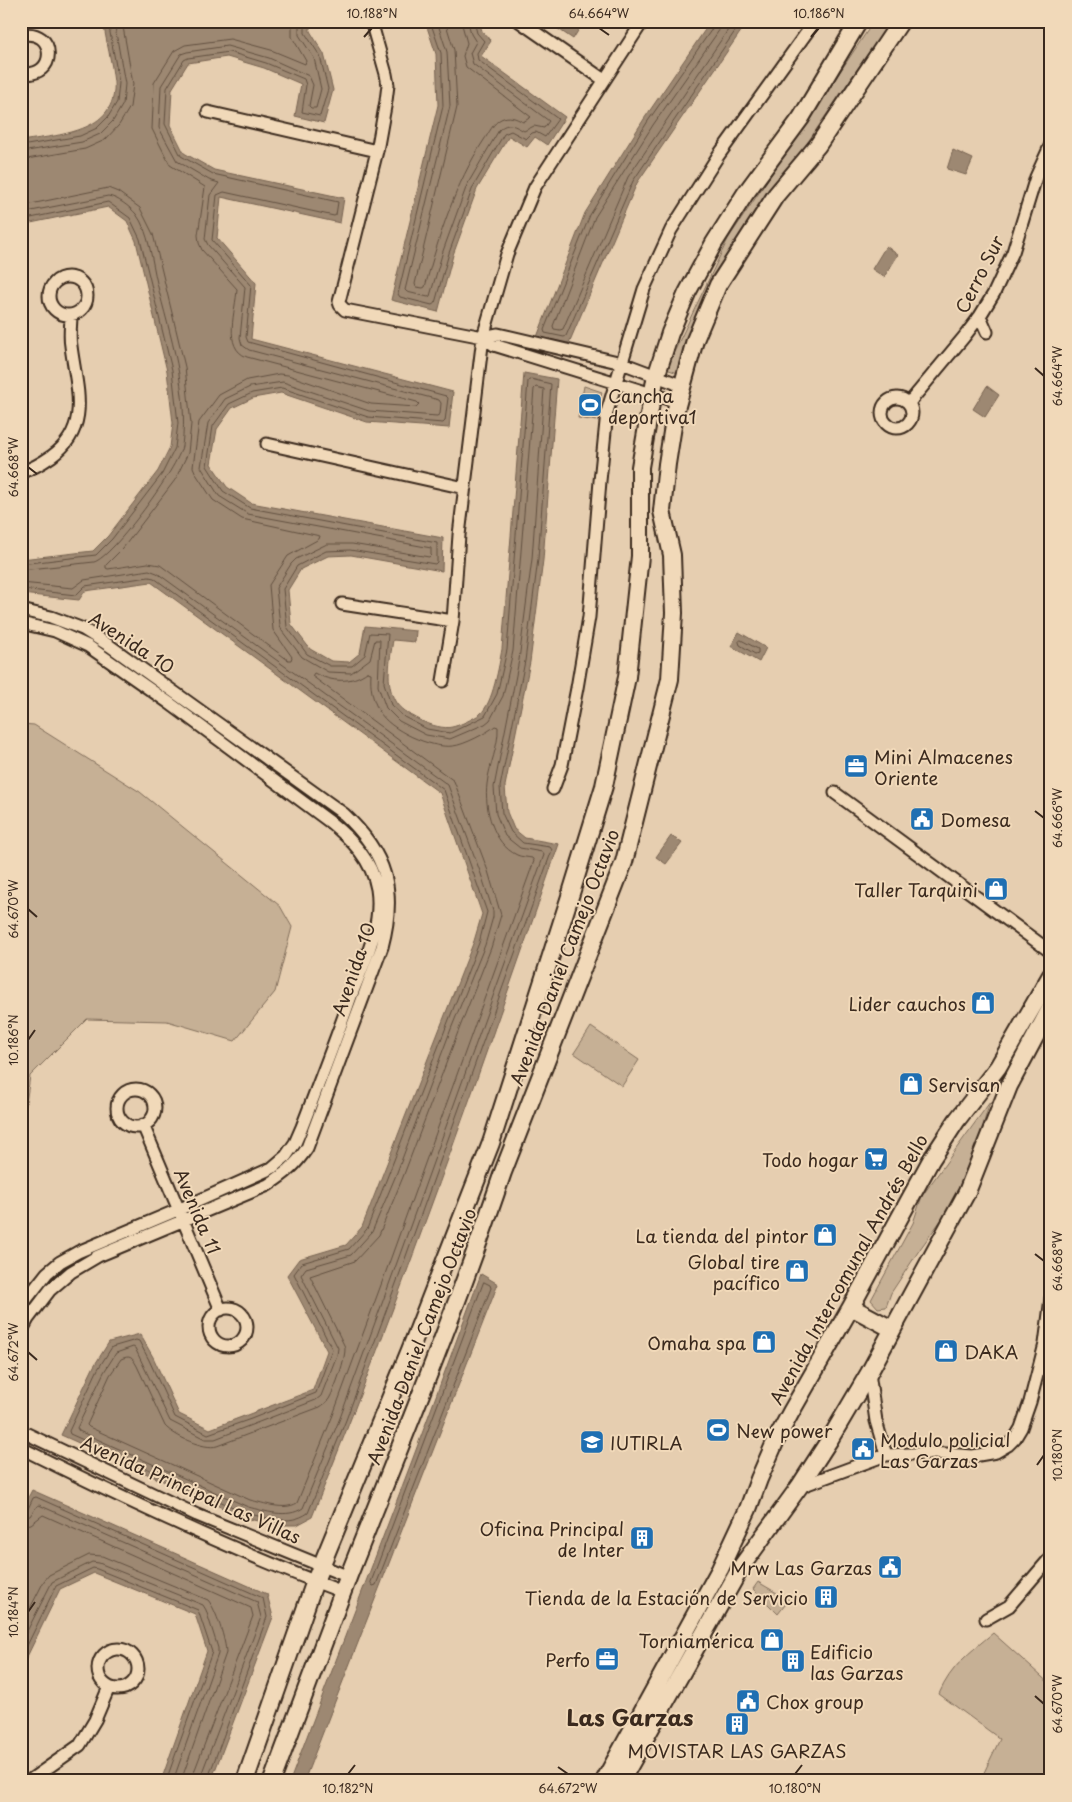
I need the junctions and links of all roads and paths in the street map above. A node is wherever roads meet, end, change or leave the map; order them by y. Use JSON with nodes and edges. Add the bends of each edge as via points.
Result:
{"nodes":[{"id":1,"x":371,"y":21,"type":"edge"},
{"id":2,"x":519,"y":21,"type":"edge"},
{"id":3,"x":643,"y":21,"type":"edge"},
{"id":4,"x":815,"y":21,"type":"edge"},
{"id":5,"x":860,"y":21,"type":"edge"},
{"id":6,"x":901,"y":21,"type":"edge"},
{"id":7,"x":21,"y":35,"type":"edge"},
{"id":8,"x":21,"y":73,"type":"edge"},
{"id":9,"x":604,"y":80,"type":"junction"},
{"id":10,"x":208,"y":112,"type":"dead end"},
{"id":11,"x":1051,"y":144,"type":"edge"},
{"id":12,"x":377,"y":151,"type":"junction"},
{"id":13,"x":71,"y":315,"type":"dead end"},
{"id":14,"x":980,"y":316,"type":"junction"},
{"id":15,"x":986,"y":332,"type":"dead end"},
{"id":16,"x":483,"y":337,"type":"junction"},
{"id":17,"x":622,"y":363,"type":"junction"},
{"id":18,"x":657,"y":375,"type":"junction"},
{"id":19,"x":616,"y":382,"type":"junction"},
{"id":20,"x":683,"y":386,"type":"junction"},
{"id":21,"x":653,"y":394,"type":"junction"},
{"id":22,"x":678,"y":402,"type":"junction"},
{"id":23,"x":909,"y":403,"type":"dead end"},
{"id":24,"x":267,"y":444,"type":"dead end"},
{"id":25,"x":21,"y":472,"type":"edge"},
{"id":26,"x":465,"y":488,"type":"junction"},
{"id":27,"x":342,"y":604,"type":"dead end"},
{"id":28,"x":21,"y":610,"type":"edge"},
{"id":29,"x":453,"y":621,"type":"junction"},
{"id":30,"x":21,"y":623,"type":"edge"},
{"id":31,"x":443,"y":681,"type":"dead end"},
{"id":32,"x":176,"y":692,"type":"junction"},
{"id":33,"x":168,"y":702,"type":"junction"},
{"id":34,"x":553,"y":789,"type":"dead end"},
{"id":35,"x":835,"y":792,"type":"dead end"},
{"id":36,"x":316,"y":794,"type":"junction"},
{"id":37,"x":308,"y":805,"type":"junction"},
{"id":38,"x":1051,"y":952,"type":"edge"},
{"id":39,"x":1051,"y":975,"type":"edge"},
{"id":40,"x":361,"y":987,"type":"junction"},
{"id":41,"x":1051,"y":1007,"type":"edge"},
{"id":42,"x":143,"y":1126,"type":"dead end"},
{"id":43,"x":182,"y":1215,"type":"junction"},
{"id":44,"x":1051,"y":1298,"type":"edge"},
{"id":45,"x":24,"y":1302,"type":"edge"},
{"id":46,"x":38,"y":1305,"type":"junction"},
{"id":47,"x":852,"y":1307,"type":"junction"},
{"id":48,"x":221,"y":1310,"type":"dead end"},
{"id":49,"x":892,"y":1329,"type":"junction"},
{"id":50,"x":21,"y":1332,"type":"edge"},
{"id":51,"x":869,"y":1373,"type":"junction"},
{"id":52,"x":21,"y":1431,"type":"edge"},
{"id":53,"x":21,"y":1448,"type":"edge"},
{"id":54,"x":886,"y":1455,"type":"junction"},
{"id":55,"x":800,"y":1487,"type":"junction"},
{"id":56,"x":1051,"y":1557,"type":"edge"},
{"id":57,"x":322,"y":1566,"type":"junction"},
{"id":58,"x":315,"y":1581,"type":"junction"},
{"id":59,"x":346,"y":1584,"type":"junction"},
{"id":60,"x":986,"y":1618,"type":"dead end"},
{"id":61,"x":110,"y":1687,"type":"dead end"},
{"id":62,"x":29,"y":1781,"type":"edge"},
{"id":63,"x":245,"y":1781,"type":"edge"},
{"id":64,"x":272,"y":1781,"type":"edge"},
{"id":65,"x":604,"y":1781,"type":"edge"},
{"id":66,"x":621,"y":1781,"type":"edge"}],
"edges":[{"from":1,"to":12,"type":"street","via":[[388,85]]},
{"from":2,"to":9,"type":"street"},
{"from":3,"to":9,"type":"street"},
{"from":4,"to":17,"type":"street","via":[[718,156],[670,230],[644,289]]},
{"from":5,"to":18,"type":"main road","name":"Avenida Daniel Camejo Octavio","via":[[801,118],[745,194],[714,243],[687,293]]},
{"from":6,"to":20,"type":"main road","name":"Avenida Daniel Camejo Octavio","via":[[818,145],[776,195],[718,285],[695,340]]},
{"from":7,"to":8,"type":"street","via":[[42,38],[49,57],[42,70]]},
{"from":9,"to":16,"type":"street","via":[[535,187],[507,254]]},
{"from":10,"to":12,"type":"street"},
{"from":11,"to":14,"type":"street","name":"Cerro Sur","via":[[1036,177],[1013,252]]},
{"from":12,"to":16,"type":"street","via":[[340,305],[345,310]]},
{"from":13,"to":25,"type":"street","via":[[70,344],[79,391],[74,427],[65,446],[31,470]]},
{"from":14,"to":15,"type":"street"},
{"from":14,"to":23,"type":"street","name":"Cerro Sur"},
{"from":16,"to":17,"type":"street","via":[[498,334]]},
{"from":16,"to":19,"type":"street","via":[[494,345]]},
{"from":16,"to":26,"type":"street"},
{"from":17,"to":18,"type":"street"},
{"from":17,"to":19,"type":"street"},
{"from":18,"to":20,"type":"street"},
{"from":18,"to":21,"type":"main road","name":"Avenida Daniel Camejo Octavio"},
{"from":19,"to":21,"type":"street"},
{"from":19,"to":34,"type":"street","via":[[607,412],[589,617],[562,765]]},
{"from":20,"to":22,"type":"main road","name":"Avenida Daniel Camejo Octavio"},
{"from":21,"to":22,"type":"street"},
{"from":21,"to":57,"type":"main road","name":"Avenida Daniel Camejo Octavio","via":[[640,467],[640,556],[627,677],[604,786],[491,1143]]},
{"from":22,"to":59,"type":"main road","name":"Avenida Daniel Camejo Octavio","via":[[662,512],[672,555],[674,613],[670,679],[624,862]]},
{"from":24,"to":26,"type":"street"},
{"from":26,"to":29,"type":"street"},
{"from":27,"to":29,"type":"street"},
{"from":28,"to":32,"type":"street","name":"Avenida 10","via":[[83,629]]},
{"from":29,"to":31,"type":"street"},
{"from":30,"to":33,"type":"street","name":"Avenida 10","via":[[55,631],[88,646]]},
{"from":32,"to":33,"type":"street"},
{"from":32,"to":36,"type":"street","name":"Avenida 10"},
{"from":33,"to":37,"type":"street","name":"Avenida 10"},
{"from":35,"to":38,"type":"street"},
{"from":36,"to":37,"type":"street"},
{"from":36,"to":40,"type":"street","name":"Avenida 10","via":[[360,829],[380,861],[388,887],[390,909],[382,947]]},
{"from":37,"to":40,"type":"street","name":"Avenida 10","via":[[349,837],[369,866],[376,888],[377,920]]},
{"from":39,"to":47,"type":"main road","name":"Avenida Intercomunal Andrés Bello","via":[[998,1067],[943,1140]]},
{"from":40,"to":43,"type":"street","name":"Avenida 10","via":[[307,1148],[298,1162],[268,1185]]},
{"from":41,"to":49,"type":"main road","via":[[1009,1086],[967,1192]]},
{"from":42,"to":43,"type":"street","name":"Avenida 11"},
{"from":43,"to":45,"type":"street","name":"Avenida 10","via":[[66,1259],[47,1273]]},
{"from":43,"to":46,"type":"street","name":"Avenida 10","via":[[71,1272]]},
{"from":43,"to":48,"type":"street","name":"Avenida 11"},
{"from":44,"to":54,"type":"street","via":[[1045,1344],[1030,1402],[1016,1438],[996,1452],[973,1456],[932,1453]]},
{"from":45,"to":46,"type":"street"},
{"from":46,"to":50,"type":"street","name":"Avenida 10"},
{"from":47,"to":49,"type":"main road"},
{"from":47,"to":65,"type":"main road","name":"Avenida Intercomunal Andrés Bello","via":[[783,1426],[720,1569]]},
{"from":49,"to":51,"type":"main road"},
{"from":51,"to":54,"type":"street","via":[[876,1422]]},
{"from":51,"to":55,"type":"main road"},
{"from":52,"to":57,"type":"street","name":"Avenida Principal Las Villas","via":[[197,1515]]},
{"from":53,"to":58,"type":"street","name":"Avenida Principal Las Villas","via":[[138,1507]]},
{"from":54,"to":55,"type":"street"},
{"from":55,"to":66,"type":"main road","via":[[741,1567]]},
{"from":56,"to":60,"type":"street","via":[[1009,1606]]},
{"from":57,"to":58,"type":"main road","name":"Avenida Daniel Camejo Octavio"},
{"from":57,"to":59,"type":"street","name":"Avenida Principal Las Villas"},
{"from":58,"to":59,"type":"street","name":"Avenida Principal Las Villas"},
{"from":58,"to":63,"type":"main road","name":"Avenida Daniel Camejo Octavio"},
{"from":59,"to":64,"type":"main road","name":"Avenida Daniel Camejo Octavio"},
{"from":61,"to":62,"type":"street","via":[[80,1744]]}]}
